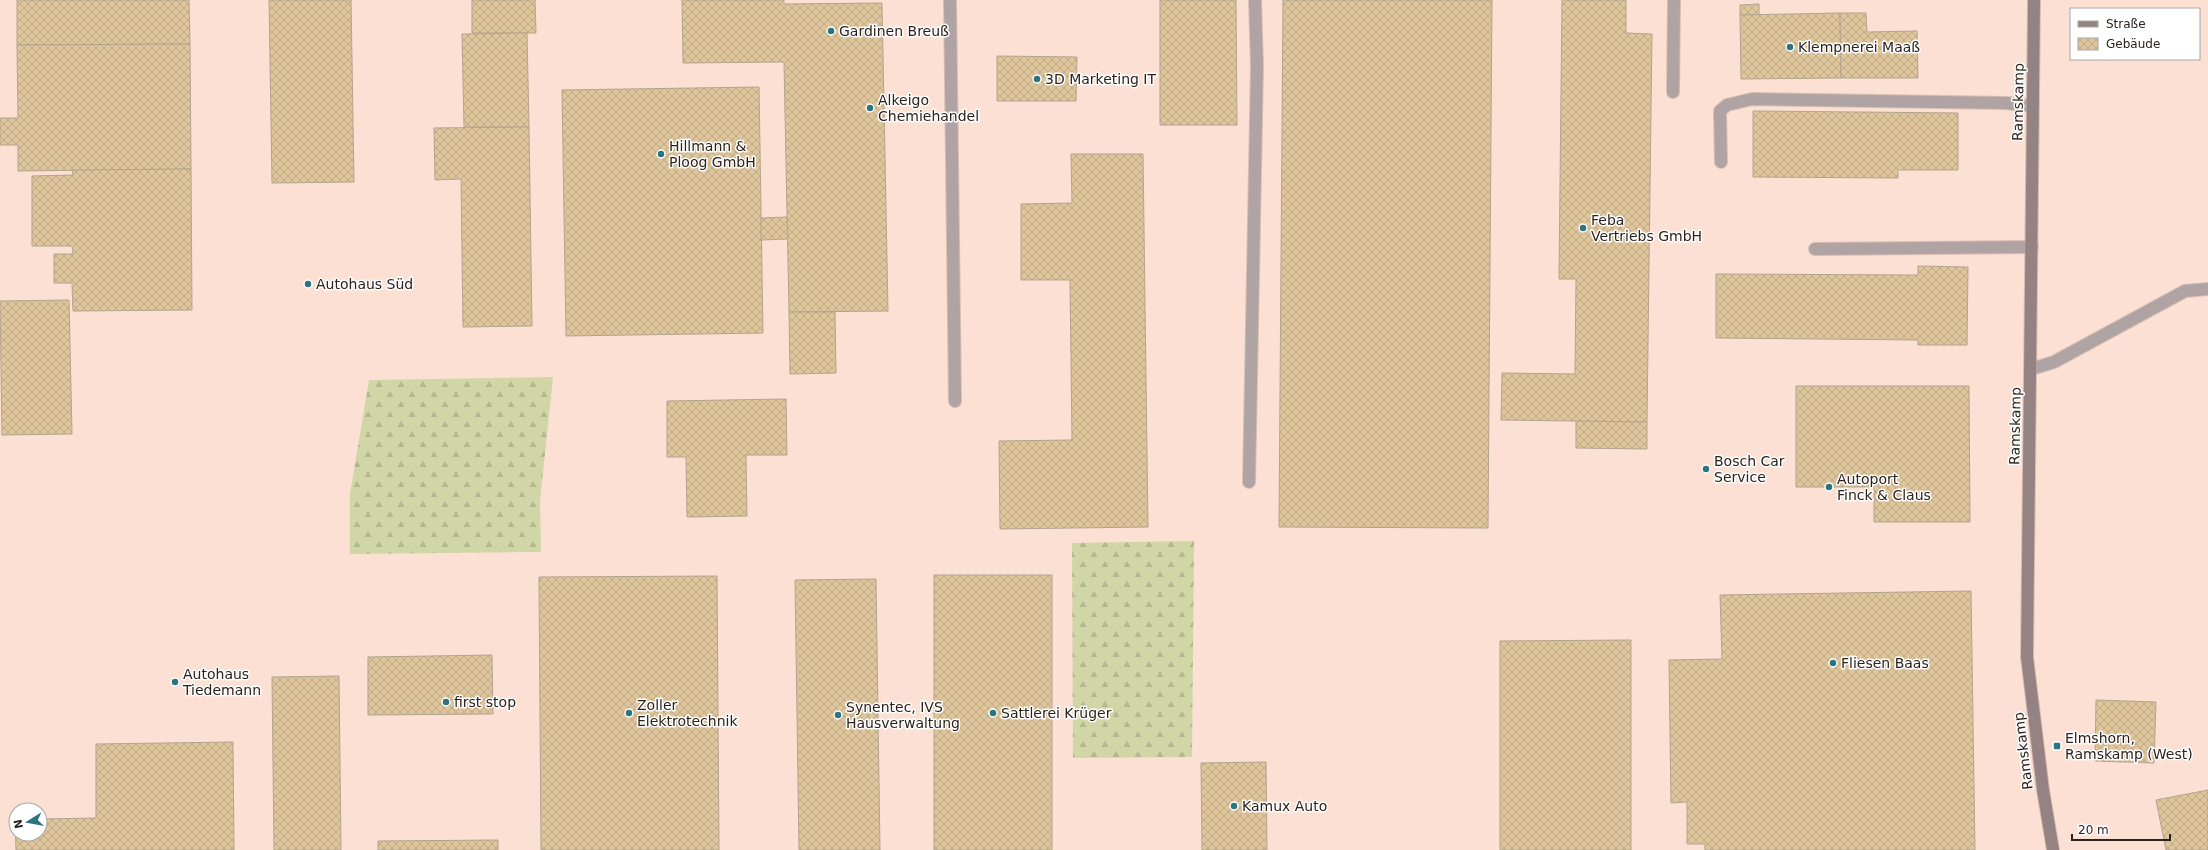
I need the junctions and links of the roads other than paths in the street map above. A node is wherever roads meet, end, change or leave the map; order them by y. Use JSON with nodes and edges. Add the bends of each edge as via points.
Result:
{"nodes":[{"id":1,"x":950,"y":0,"type":"edge"},
{"id":2,"x":1255,"y":0,"type":"edge"},
{"id":3,"x":1674,"y":0,"type":"edge"},
{"id":4,"x":2034,"y":0,"type":"edge"},
{"id":5,"x":1673,"y":92,"type":"dead end"},
{"id":6,"x":2033,"y":106,"type":"junction"},
{"id":7,"x":1721,"y":162,"type":"dead end"},
{"id":8,"x":2032,"y":247,"type":"junction"},
{"id":9,"x":1815,"y":249,"type":"dead end"},
{"id":10,"x":2208,"y":289,"type":"edge"},
{"id":11,"x":2031,"y":369,"type":"junction"},
{"id":12,"x":955,"y":401,"type":"dead end"},
{"id":13,"x":1249,"y":482,"type":"dead end"},
{"id":14,"x":2053,"y":850,"type":"edge"}],
"edges":[{"from":1,"to":12,"type":"lane"},
{"from":2,"to":13,"type":"lane","via":[[1257,66]]},
{"from":3,"to":5,"type":"lane"},
{"from":4,"to":6,"type":"street","name":"Ramskamp"},
{"from":6,"to":7,"type":"lane","via":[[2006,103],[1752,99],[1727,105],[1720,111]]},
{"from":6,"to":8,"type":"street","name":"Ramskamp"},
{"from":8,"to":9,"type":"lane"},
{"from":8,"to":11,"type":"street","name":"Ramskamp"},
{"from":10,"to":11,"type":"lane","via":[[2185,291],[2073,353]]},
{"from":11,"to":14,"type":"street","name":"Ramskamp","via":[[2027,656]]}]}
